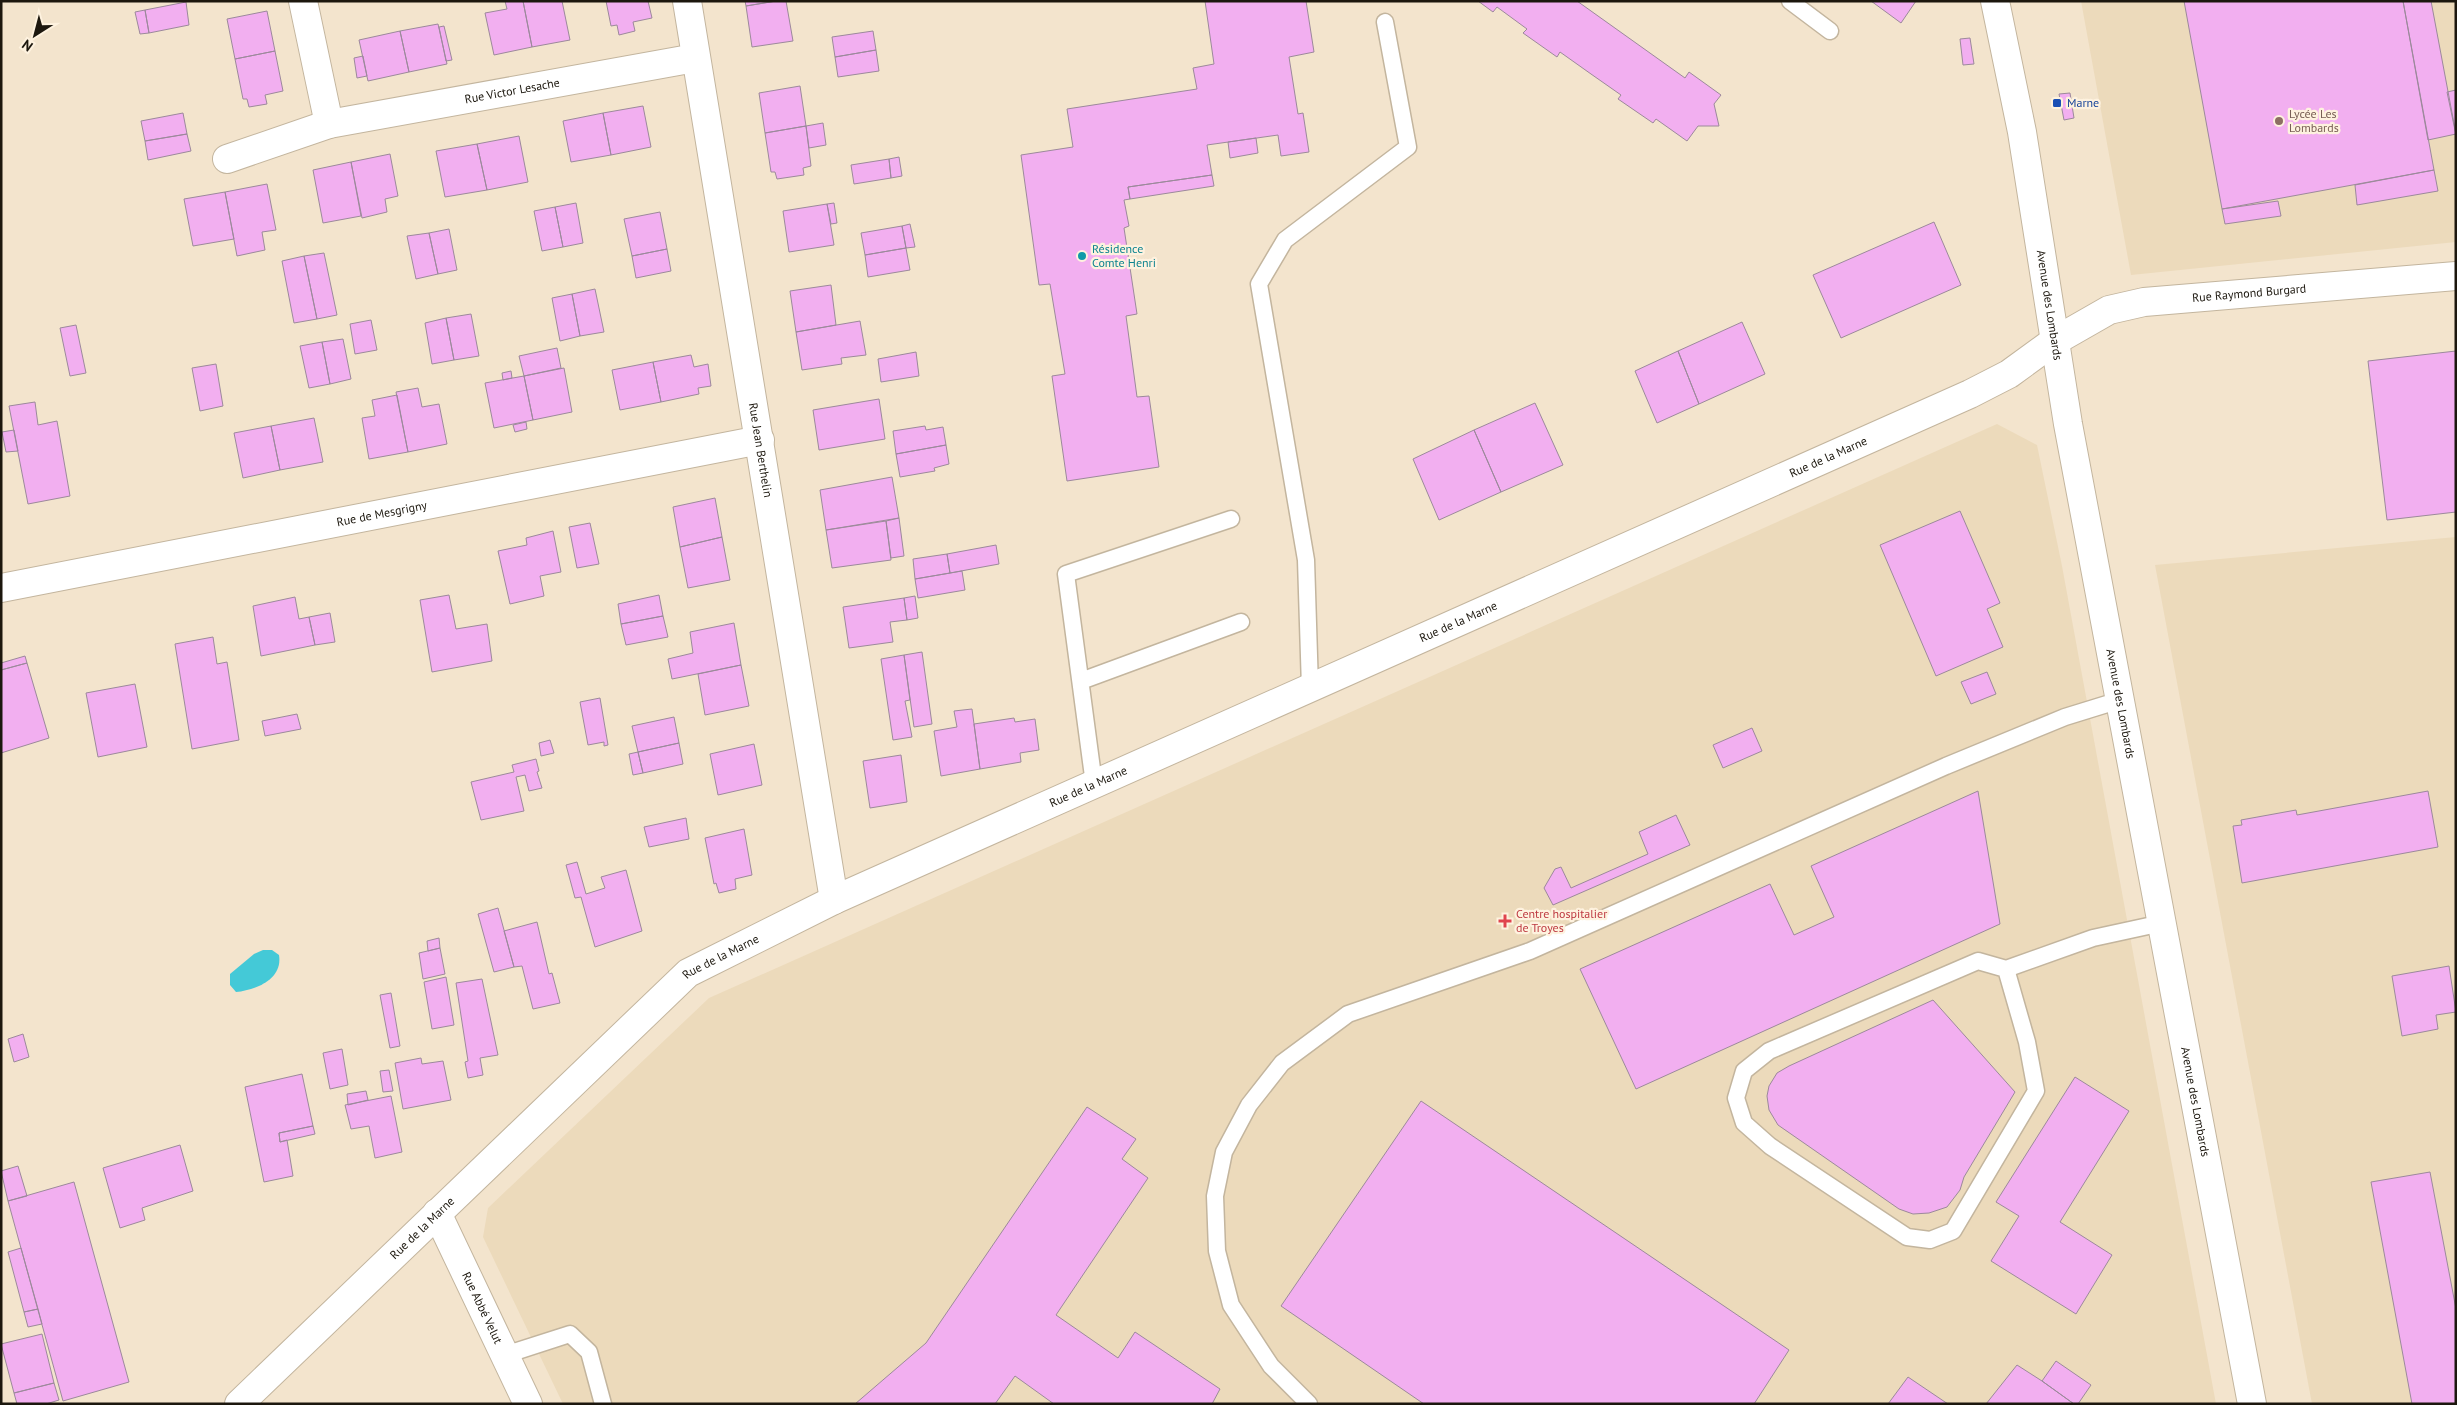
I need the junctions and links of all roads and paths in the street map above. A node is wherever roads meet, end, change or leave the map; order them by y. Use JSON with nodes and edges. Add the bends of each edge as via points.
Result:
{"nodes":[{"id":1,"x":303,"y":1,"type":"edge"},
{"id":2,"x":687,"y":1,"type":"edge"},
{"id":3,"x":1790,"y":1,"type":"edge"},
{"id":4,"x":1995,"y":1,"type":"edge"},
{"id":5,"x":1385,"y":22,"type":"dead end"},
{"id":6,"x":1830,"y":31,"type":"dead end"},
{"id":7,"x":696,"y":58,"type":"junction"},
{"id":8,"x":329,"y":124,"type":"junction"},
{"id":9,"x":227,"y":159,"type":"dead end"},
{"id":10,"x":2456,"y":276,"type":"edge"},
{"id":11,"x":2053,"y":342,"type":"junction"},
{"id":12,"x":760,"y":440,"type":"junction"},
{"id":13,"x":1231,"y":519,"type":"dead end"},
{"id":14,"x":1,"y":588,"type":"edge"},
{"id":15,"x":1241,"y":622,"type":"dead end"},
{"id":16,"x":1080,"y":681,"type":"junction"},
{"id":17,"x":1310,"y":688,"type":"junction"},
{"id":18,"x":2120,"y":700,"type":"junction"},
{"id":19,"x":1094,"y":784,"type":"junction"},
{"id":20,"x":834,"y":900,"type":"junction"},
{"id":21,"x":2162,"y":923,"type":"junction"},
{"id":22,"x":2006,"y":969,"type":"junction"},
{"id":23,"x":437,"y":1213,"type":"junction"},
{"id":24,"x":505,"y":1355,"type":"junction"},
{"id":25,"x":239,"y":1404,"type":"edge"},
{"id":26,"x":528,"y":1404,"type":"edge"},
{"id":27,"x":603,"y":1404,"type":"edge"},
{"id":28,"x":1309,"y":1404,"type":"edge"},
{"id":29,"x":2252,"y":1404,"type":"edge"}],
"edges":[{"from":1,"to":8,"type":"street"},
{"from":2,"to":7,"type":"street","name":"Rue Jean Berthelin"},
{"from":3,"to":6,"type":"lane"},
{"from":4,"to":11,"type":"street","name":"Avenue des Lombards","via":[[2022,132]]},
{"from":5,"to":17,"type":"lane","via":[[1408,147],[1285,240],[1259,284],[1306,560]]},
{"from":7,"to":8,"type":"street","name":"Rue Victor Lesache"},
{"from":7,"to":12,"type":"street","name":"Rue Jean Berthelin"},
{"from":8,"to":9,"type":"street","name":"Rue Victor Lesache"},
{"from":10,"to":11,"type":"street","name":"Rue Raymond Burgard","via":[[2144,302],[2109,310]]},
{"from":11,"to":17,"type":"street","name":"Rue de la Marne","via":[[2009,374],[1970,394]]},
{"from":11,"to":18,"type":"street","name":"Avenue des Lombards"},
{"from":12,"to":14,"type":"street","name":"Rue de Mesgrigny"},
{"from":12,"to":20,"type":"street","name":"Rue Jean Berthelin"},
{"from":13,"to":16,"type":"lane","via":[[1066,574]]},
{"from":15,"to":16,"type":"lane"},
{"from":16,"to":19,"type":"lane"},
{"from":17,"to":19,"type":"street","name":"Rue de la Marne"},
{"from":18,"to":21,"type":"street","name":"Avenue des Lombards"},
{"from":18,"to":28,"type":"lane","via":[[2065,717],[1946,766],[1530,951],[1348,1014],[1282,1063],[1249,1105],[1224,1152],[1215,1196],[1217,1251],[1231,1305],[1271,1366]]},
{"from":19,"to":20,"type":"street","name":"Rue de la Marne"},
{"from":20,"to":23,"type":"street","name":"Rue de la Marne","via":[[688,973]]},
{"from":21,"to":22,"type":"lane","via":[[2093,938]]},
{"from":21,"to":29,"type":"street","name":"Avenue des Lombards"},
{"from":22,"to":22,"type":"lane","via":[[1978,961],[1769,1051],[1744,1071],[1736,1098],[1744,1124],[1770,1146],[1907,1237],[1930,1240],[1953,1231],[2036,1091]]},
{"from":23,"to":24,"type":"street","name":"Rue Abbé Velut"},
{"from":23,"to":25,"type":"street","name":"Rue de la Marne"},
{"from":24,"to":26,"type":"street","name":"Rue Abbé Velut"},
{"from":24,"to":27,"type":"lane","via":[[570,1334],[589,1352]]}]}
